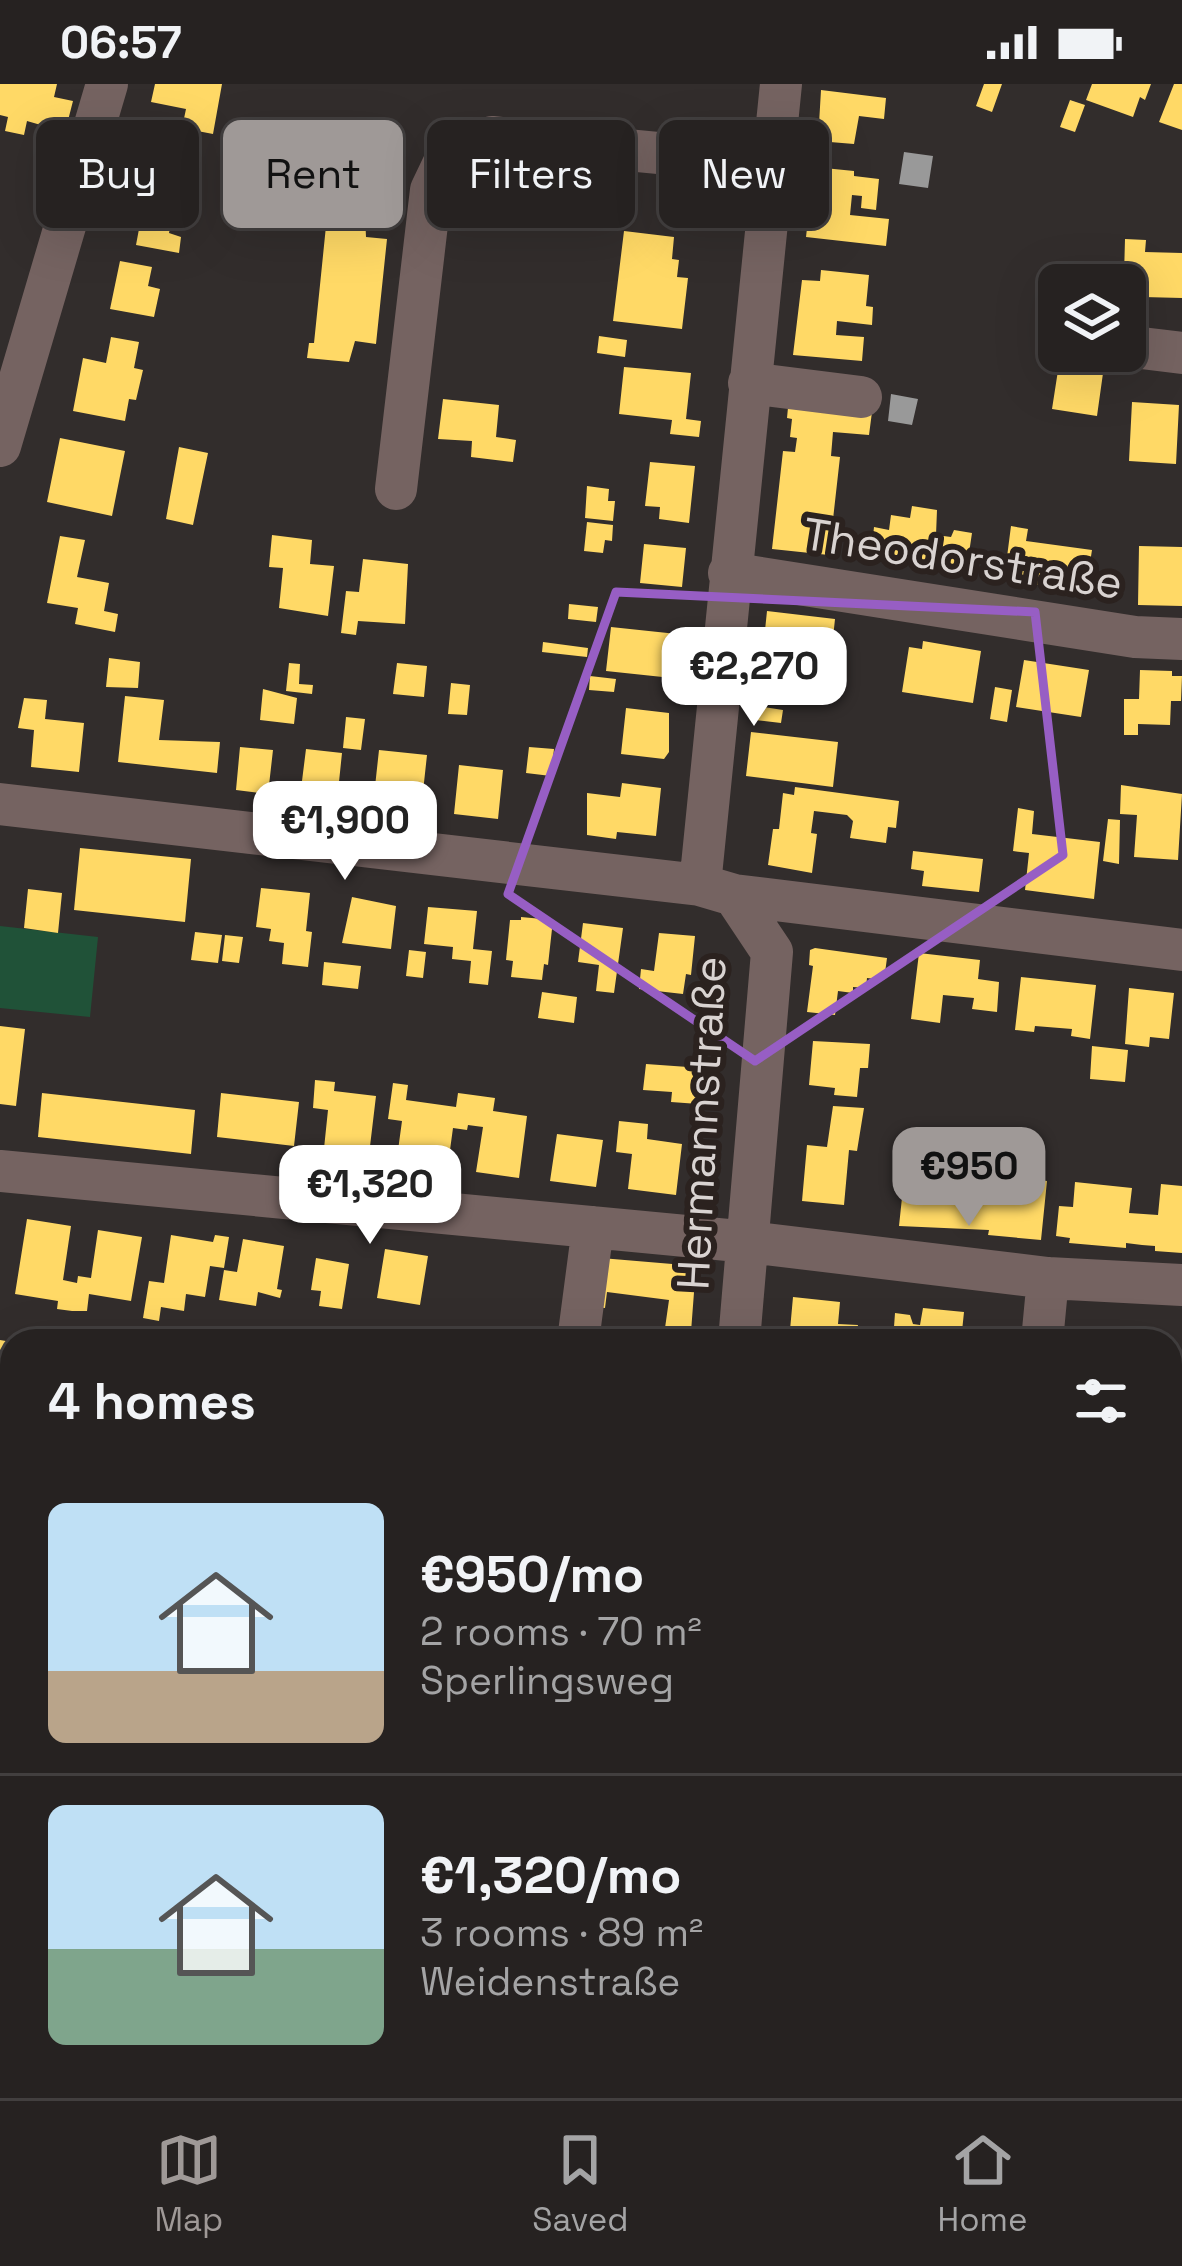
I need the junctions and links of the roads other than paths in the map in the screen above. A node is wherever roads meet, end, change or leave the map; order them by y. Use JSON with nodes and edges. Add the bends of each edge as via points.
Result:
{"nodes":[{"id":1,"x":106,"y":84,"type":"edge"},
{"id":2,"x":781,"y":84,"type":"edge"},
{"id":3,"x":777,"y":120,"type":"edge"},
{"id":4,"x":659,"y":153,"type":"edge"},
{"id":5,"x":766,"y":228,"type":"edge"},
{"id":6,"x":1146,"y":349,"type":"edge"},
{"id":7,"x":1182,"y":353,"type":"edge"},
{"id":8,"x":750,"y":374,"type":"junction"},
{"id":9,"x":9,"y":384,"type":"edge"},
{"id":10,"x":854,"y":386,"type":"dead end"},
{"id":11,"x":0,"y":446,"type":"edge"},
{"id":12,"x":396,"y":488,"type":"dead end"},
{"id":13,"x":729,"y":573,"type":"junction"},
{"id":14,"x":1182,"y":639,"type":"edge"},
{"id":15,"x":0,"y":804,"type":"edge"},
{"id":16,"x":717,"y":890,"type":"junction"},
{"id":17,"x":1182,"y":950,"type":"edge"},
{"id":18,"x":0,"y":1171,"type":"edge"},
{"id":19,"x":593,"y":1227,"type":"junction"},
{"id":20,"x":749,"y":1241,"type":"junction"},
{"id":21,"x":1048,"y":1278,"type":"junction"},
{"id":22,"x":1182,"y":1285,"type":"edge"},
{"id":23,"x":580,"y":1329,"type":"edge"},
{"id":24,"x":740,"y":1329,"type":"edge"},
{"id":25,"x":1043,"y":1329,"type":"edge"}],
"edges":[{"from":1,"to":9,"type":"street"},
{"from":2,"to":3,"type":"street"},
{"from":4,"to":12,"type":"street","via":[[493,137],[451,148],[431,190]]},
{"from":5,"to":8,"type":"street"},
{"from":6,"to":7,"type":"street"},
{"from":8,"to":10,"type":"street"},
{"from":8,"to":13,"type":"street"},
{"from":9,"to":11,"type":"street"},
{"from":13,"to":14,"type":"street","name":"Theodorstraße"},
{"from":13,"to":16,"type":"street"},
{"from":15,"to":16,"type":"street"},
{"from":16,"to":17,"type":"street"},
{"from":16,"to":20,"type":"street","name":"Hermannstraße","via":[[772,952]]},
{"from":18,"to":19,"type":"street"},
{"from":19,"to":20,"type":"street"},
{"from":19,"to":23,"type":"street"},
{"from":20,"to":21,"type":"street"},
{"from":20,"to":24,"type":"street","name":"Hermannstraße"},
{"from":21,"to":22,"type":"street"},
{"from":21,"to":25,"type":"street"}]}
